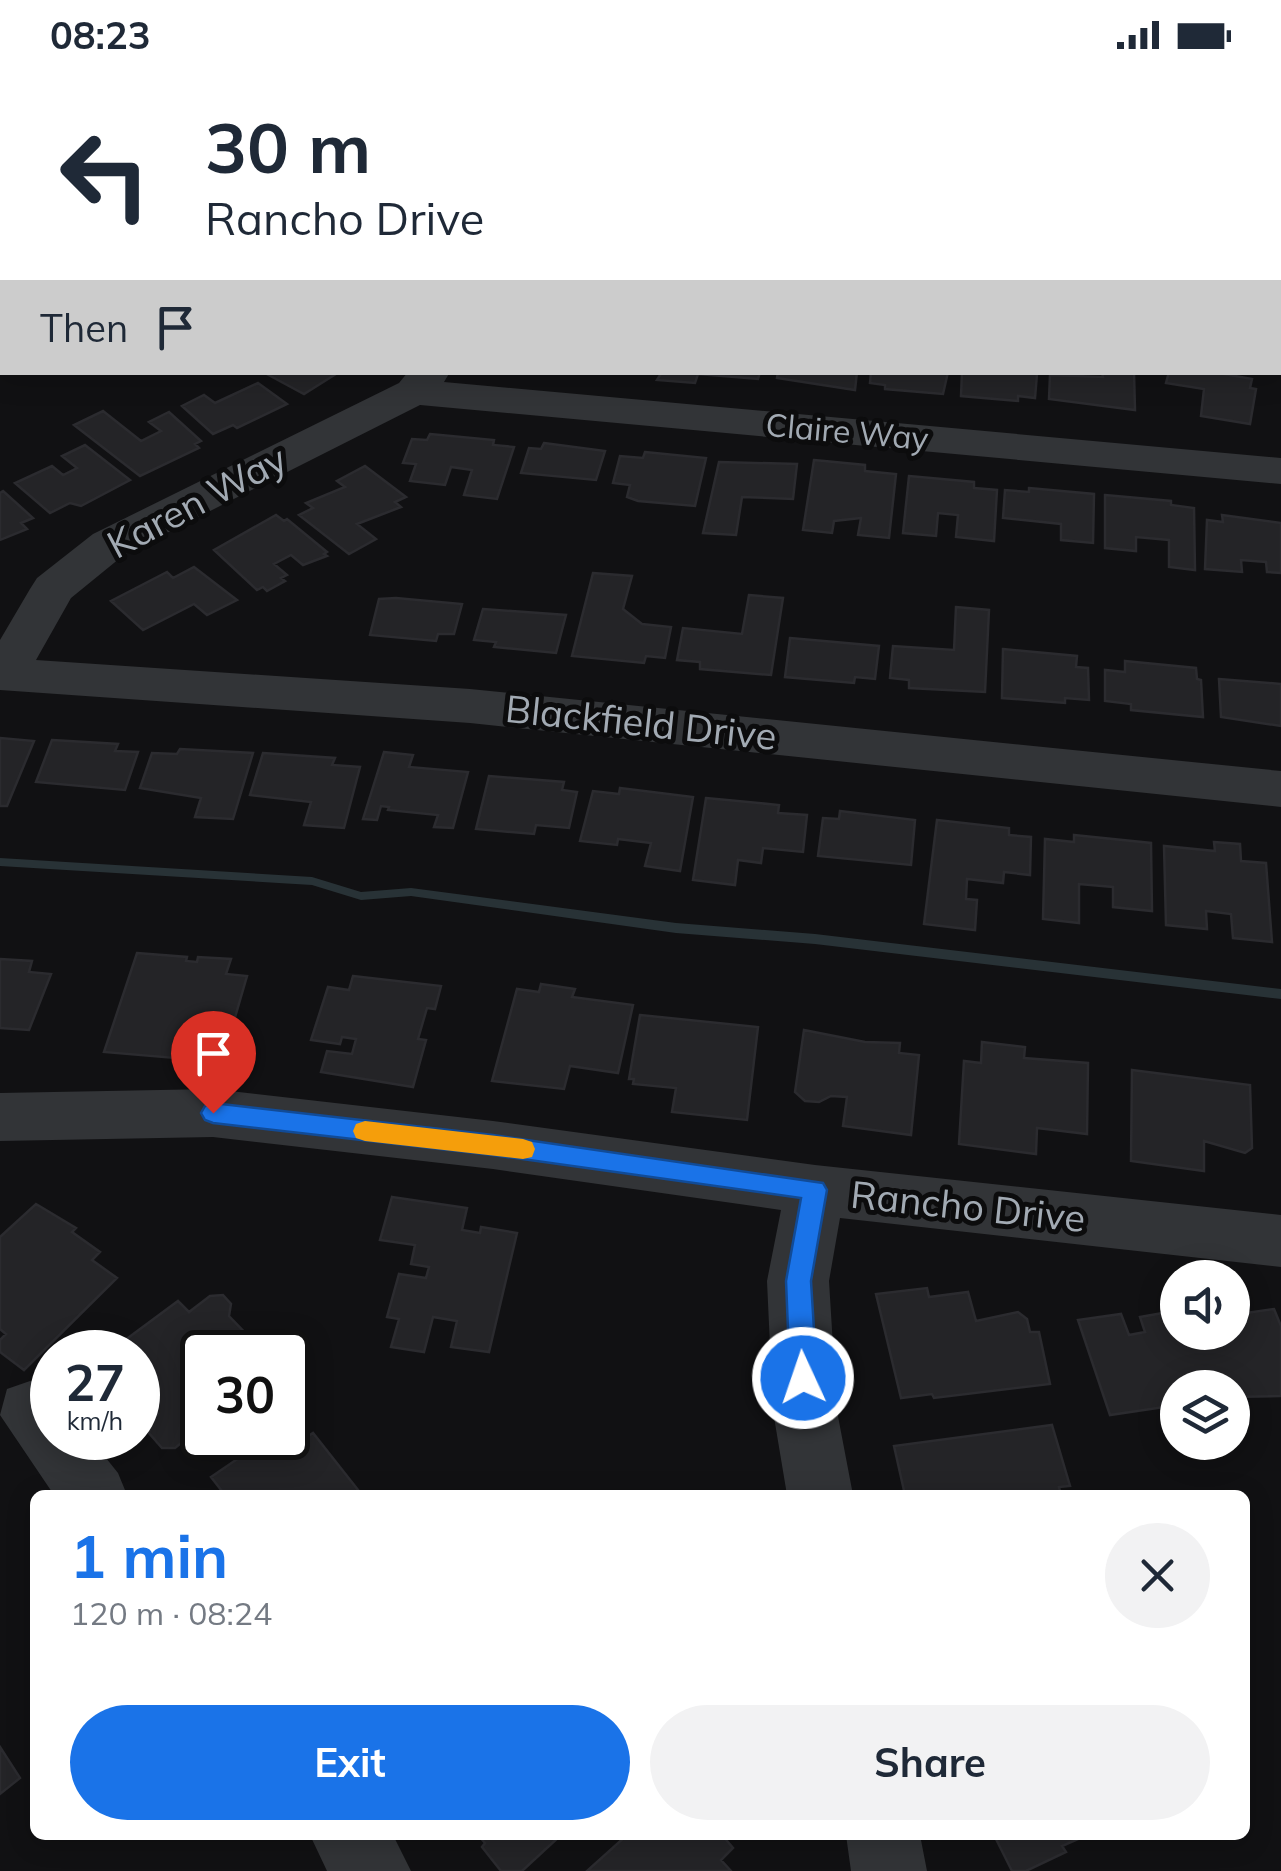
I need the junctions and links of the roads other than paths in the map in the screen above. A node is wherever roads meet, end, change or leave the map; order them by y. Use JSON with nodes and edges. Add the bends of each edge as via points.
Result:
{"nodes":[{"id":1,"x":422,"y":382,"type":"edge"},
{"id":2,"x":1281,"y":471,"type":"edge"},
{"id":3,"x":2,"y":674,"type":"edge"},
{"id":4,"x":1281,"y":789,"type":"edge"},
{"id":5,"x":0,"y":1117,"type":"edge"},
{"id":6,"x":814,"y":1190,"type":"junction"},
{"id":7,"x":1281,"y":1240,"type":"edge"},
{"id":8,"x":68,"y":1460,"type":"edge"},
{"id":9,"x":90,"y":1490,"type":"edge"},
{"id":10,"x":819,"y":1490,"type":"edge"},
{"id":11,"x":351,"y":1840,"type":"edge"},
{"id":12,"x":883,"y":1840,"type":"edge"},
{"id":13,"x":373,"y":1871,"type":"edge"},
{"id":14,"x":889,"y":1871,"type":"edge"}],
"edges":[{"from":1,"to":2,"type":"street","name":"Claire Way"},
{"from":1,"to":3,"type":"street","name":"Karen Way","via":[[109,544],[54,589]]},
{"from":3,"to":4,"type":"street","name":"Blackfield Drive","via":[[451,704]]},
{"from":5,"to":6,"type":"street","name":"Rancho Drive","via":[[213,1113]]},
{"from":6,"to":7,"type":"street","name":"Rancho Drive"},
{"from":6,"to":10,"type":"street","via":[[798,1281],[805,1411]]},
{"from":8,"to":9,"type":"street"},
{"from":11,"to":13,"type":"street"},
{"from":12,"to":14,"type":"street"}]}
